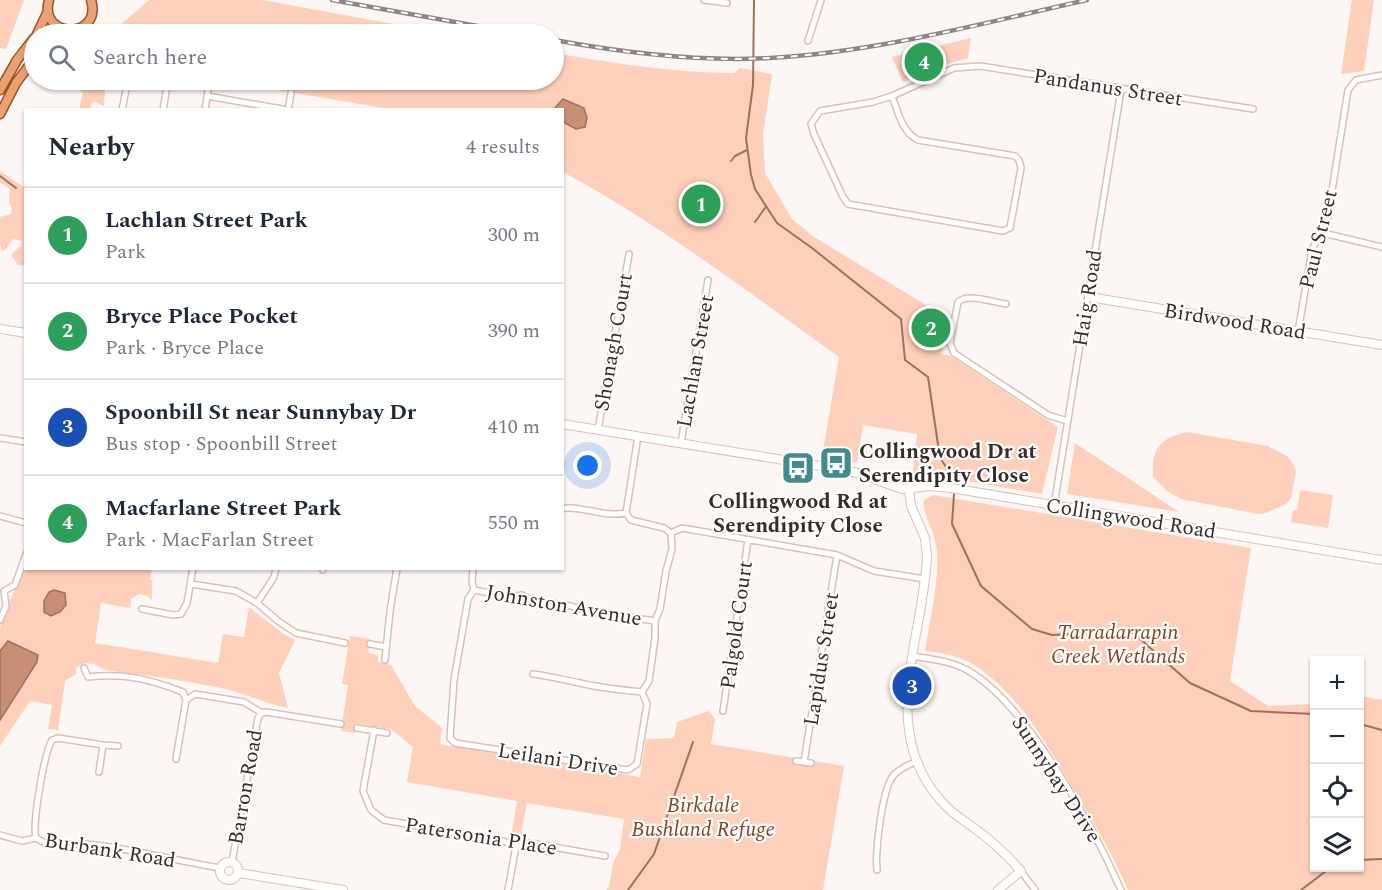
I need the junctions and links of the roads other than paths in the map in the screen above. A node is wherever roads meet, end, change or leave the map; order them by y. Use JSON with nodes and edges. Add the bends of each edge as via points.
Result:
{"nodes":[{"id":1,"x":49,"y":0,"type":"edge"},
{"id":2,"x":704,"y":0,"type":"edge"},
{"id":3,"x":820,"y":0,"type":"edge"},
{"id":4,"x":93,"y":1,"type":"edge"},
{"id":5,"x":727,"y":3,"type":"dead end"},
{"id":6,"x":48,"y":11,"type":"junction"},
{"id":7,"x":42,"y":24,"type":"edge"},
{"id":8,"x":55,"y":24,"type":"edge"},
{"id":9,"x":85,"y":24,"type":"edge"},
{"id":10,"x":808,"y":41,"type":"dead end"},
{"id":11,"x":24,"y":51,"type":"edge"},
{"id":12,"x":24,"y":72,"type":"edge"},
{"id":13,"x":1382,"y":75,"type":"edge"},
{"id":14,"x":0,"y":90,"type":"edge"},
{"id":15,"x":126,"y":90,"type":"edge"},
{"id":16,"x":166,"y":90,"type":"edge"},
{"id":17,"x":208,"y":90,"type":"edge"},
{"id":18,"x":1121,"y":90,"type":"junction"},
{"id":19,"x":291,"y":93,"type":"dead end"},
{"id":20,"x":207,"y":96,"type":"junction"},
{"id":21,"x":892,"y":96,"type":"junction"},
{"id":22,"x":122,"y":108,"type":"edge"},
{"id":23,"x":163,"y":108,"type":"edge"},
{"id":24,"x":205,"y":108,"type":"edge"},
{"id":25,"x":276,"y":108,"type":"edge"},
{"id":26,"x":288,"y":108,"type":"edge"},
{"id":27,"x":1253,"y":109,"type":"dead end"},
{"id":28,"x":0,"y":114,"type":"edge"},
{"id":29,"x":1323,"y":233,"type":"junction"},
{"id":30,"x":1382,"y":247,"type":"edge"},
{"id":31,"x":629,"y":254,"type":"dead end"},
{"id":32,"x":708,"y":280,"type":"dead end"},
{"id":33,"x":1089,"y":297,"type":"junction"},
{"id":34,"x":1006,"y":304,"type":"dead end"},
{"id":35,"x":0,"y":329,"type":"edge"},
{"id":36,"x":1298,"y":332,"type":"junction"},
{"id":37,"x":24,"y":333,"type":"edge"},
{"id":38,"x":1382,"y":345,"type":"edge"},
{"id":39,"x":1067,"y":421,"type":"junction"},
{"id":40,"x":564,"y":424,"type":"edge"},
{"id":41,"x":598,"y":430,"type":"junction"},
{"id":42,"x":638,"y":436,"type":"junction"},
{"id":43,"x":0,"y":438,"type":"edge"},
{"id":44,"x":24,"y":442,"type":"edge"},
{"id":45,"x":681,"y":443,"type":"junction"},
{"id":46,"x":909,"y":489,"type":"junction"},
{"id":47,"x":1054,"y":506,"type":"junction"},
{"id":48,"x":564,"y":509,"type":"edge"},
{"id":49,"x":626,"y":513,"type":"junction"},
{"id":50,"x":0,"y":516,"type":"edge"},
{"id":51,"x":24,"y":522,"type":"edge"},
{"id":52,"x":671,"y":532,"type":"junction"},
{"id":53,"x":748,"y":540,"type":"junction"},
{"id":54,"x":837,"y":555,"type":"junction"},
{"id":55,"x":24,"y":560,"type":"edge"},
{"id":56,"x":1382,"y":560,"type":"edge"},
{"id":57,"x":193,"y":570,"type":"edge"},
{"id":58,"x":276,"y":570,"type":"edge"},
{"id":59,"x":397,"y":570,"type":"edge"},
{"id":60,"x":473,"y":570,"type":"edge"},
{"id":61,"x":925,"y":579,"type":"junction"},
{"id":62,"x":191,"y":584,"type":"junction"},
{"id":63,"x":474,"y":590,"type":"junction"},
{"id":64,"x":2,"y":591,"type":"edge"},
{"id":65,"x":257,"y":603,"type":"junction"},
{"id":66,"x":142,"y":609,"type":"dead end"},
{"id":67,"x":0,"y":620,"type":"edge"},
{"id":68,"x":654,"y":621,"type":"junction"},
{"id":69,"x":345,"y":643,"type":"dead end"},
{"id":70,"x":370,"y":644,"type":"dead end"},
{"id":71,"x":386,"y":647,"type":"junction"},
{"id":72,"x":912,"y":656,"type":"junction"},
{"id":73,"x":385,"y":660,"type":"dead end"},
{"id":74,"x":84,"y":668,"type":"dead end"},
{"id":75,"x":533,"y":674,"type":"dead end"},
{"id":76,"x":88,"y":677,"type":"junction"},
{"id":77,"x":87,"y":685,"type":"dead end"},
{"id":78,"x":642,"y":692,"type":"junction"},
{"id":79,"x":186,"y":700,"type":"junction"},
{"id":80,"x":723,"y":711,"type":"dead end"},
{"id":81,"x":262,"y":713,"type":"junction"},
{"id":82,"x":341,"y":723,"type":"dead end"},
{"id":83,"x":357,"y":728,"type":"dead end"},
{"id":84,"x":374,"y":730,"type":"junction"},
{"id":85,"x":387,"y":733,"type":"dead end"},
{"id":86,"x":103,"y":745,"type":"junction"},
{"id":87,"x":118,"y":746,"type":"dead end"},
{"id":88,"x":176,"y":759,"type":"dead end"},
{"id":89,"x":796,"y":761,"type":"dead end"},
{"id":90,"x":917,"y":761,"type":"junction"},
{"id":91,"x":804,"y":762,"type":"junction"},
{"id":92,"x":811,"y":764,"type":"dead end"},
{"id":93,"x":99,"y":772,"type":"dead end"},
{"id":94,"x":0,"y":836,"type":"edge"},
{"id":95,"x":36,"y":838,"type":"junction"},
{"id":96,"x":516,"y":846,"type":"junction"},
{"id":97,"x":605,"y":856,"type":"dead end"},
{"id":98,"x":232,"y":862,"type":"junction"},
{"id":99,"x":220,"y":868,"type":"junction"},
{"id":100,"x":877,"y":870,"type":"dead end"},
{"id":101,"x":1021,"y":871,"type":"junction"},
{"id":102,"x":238,"y":873,"type":"junction"},
{"id":103,"x":227,"y":885,"type":"edge"},
{"id":104,"x":343,"y":890,"type":"edge"},
{"id":105,"x":508,"y":890,"type":"edge"},
{"id":106,"x":998,"y":890,"type":"edge"},
{"id":107,"x":1035,"y":890,"type":"edge"},
{"id":108,"x":1121,"y":890,"type":"edge"}],
"edges":[{"from":1,"to":6,"type":"main road"},
{"from":2,"to":5,"type":"street"},
{"from":3,"to":10,"type":"street"},
{"from":4,"to":9,"type":"main road","via":[[91,17]]},
{"from":6,"to":7,"type":"main road"},
{"from":6,"to":8,"type":"main road"},
{"from":11,"to":14,"type":"main road"},
{"from":12,"to":28,"type":"main road"},
{"from":13,"to":29,"type":"street","name":"Paul Street","via":[[1356,80],[1348,90]]},
{"from":15,"to":22,"type":"street"},
{"from":16,"to":23,"type":"street"},
{"from":17,"to":20,"type":"street"},
{"from":18,"to":21,"type":"street","name":"Pandanus Street","via":[[963,66]]},
{"from":18,"to":27,"type":"street","name":"Pandanus Street"},
{"from":18,"to":33,"type":"street","name":"Haig Road"},
{"from":19,"to":26,"type":"street"},
{"from":20,"to":24,"type":"street"},
{"from":20,"to":25,"type":"street"},
{"from":21,"to":21,"type":"street","via":[[820,111],[811,124],[848,204],[1003,231],[1010,228],[1021,168],[1019,160],[1015,156],[910,136]]},
{"from":29,"to":30,"type":"street"},
{"from":29,"to":36,"type":"street","name":"Paul Street","via":[[1312,250]]},
{"from":31,"to":41,"type":"street","name":"Shonagh Court"},
{"from":32,"to":45,"type":"street","name":"Lachlan Street"},
{"from":33,"to":36,"type":"street","name":"Birdwood Road"},
{"from":33,"to":39,"type":"street","name":"Haig Road"},
{"from":34,"to":39,"type":"street","via":[[962,298],[950,343],[954,353],[1048,415]]},
{"from":35,"to":37,"type":"street"},
{"from":36,"to":38,"type":"street","name":"Birdwood Road"},
{"from":39,"to":47,"type":"street","name":"Haig Road"},
{"from":40,"to":41,"type":"street","name":"Collingwood Road"},
{"from":41,"to":42,"type":"street","name":"Collingwood Road"},
{"from":42,"to":45,"type":"street","name":"Collingwood Road"},
{"from":42,"to":49,"type":"street"},
{"from":43,"to":44,"type":"street"},
{"from":45,"to":46,"type":"street","name":"Collingwood Road","via":[[848,471],[894,488]]},
{"from":46,"to":47,"type":"street","name":"Collingwood Road","via":[[939,486]]},
{"from":46,"to":61,"type":"street","via":[[911,506],[925,538]]},
{"from":47,"to":56,"type":"street","name":"Collingwood Road"},
{"from":48,"to":49,"type":"street","via":[[614,516]]},
{"from":49,"to":52,"type":"street","via":[[631,520]]},
{"from":50,"to":51,"type":"street"},
{"from":52,"to":53,"type":"street","via":[[682,528]]},
{"from":52,"to":68,"type":"street","name":"Leilani Drive","via":[[672,549]]},
{"from":53,"to":54,"type":"street"},
{"from":53,"to":80,"type":"street","name":"Palgold Court"},
{"from":54,"to":61,"type":"street","via":[[874,571]]},
{"from":54,"to":91,"type":"street","name":"Lapidus Street"},
{"from":55,"to":64,"type":"street","via":[[15,585]]},
{"from":57,"to":62,"type":"street"},
{"from":58,"to":65,"type":"street"},
{"from":59,"to":71,"type":"street"},
{"from":60,"to":63,"type":"street","name":"Leilani Drive"},
{"from":61,"to":72,"type":"street"},
{"from":62,"to":65,"type":"street","via":[[236,591]]},
{"from":62,"to":66,"type":"street","via":[[181,614]]},
{"from":63,"to":68,"type":"street","name":"Johnston Avenue"},
{"from":63,"to":78,"type":"street","name":"Leilani Drive","via":[[468,599],[454,680],[449,731],[455,743],[632,769],[637,764],[647,704]]},
{"from":64,"to":67,"type":"street","via":[[6,606]]},
{"from":65,"to":69,"type":"street","via":[[296,633]]},
{"from":68,"to":78,"type":"street","name":"Leilani Drive","via":[[649,681]]},
{"from":70,"to":71,"type":"street"},
{"from":71,"to":73,"type":"street"},
{"from":72,"to":90,"type":"street","via":[[907,714]]},
{"from":72,"to":108,"type":"street","name":"Sunnybay Drive","via":[[951,663],[970,672],[1023,722],[1088,824]]},
{"from":74,"to":76,"type":"street"},
{"from":75,"to":78,"type":"street"},
{"from":76,"to":77,"type":"street"},
{"from":76,"to":79,"type":"street","via":[[148,679],[183,692]]},
{"from":79,"to":81,"type":"street","via":[[195,694],[244,702]]},
{"from":79,"to":88,"type":"street"},
{"from":81,"to":82,"type":"street"},
{"from":81,"to":98,"type":"street","name":"Barron Road"},
{"from":83,"to":84,"type":"street"},
{"from":84,"to":85,"type":"street"},
{"from":84,"to":96,"type":"street","name":"Patersonia Place","via":[[363,791],[371,810],[384,820]]},
{"from":86,"to":87,"type":"street"},
{"from":86,"to":93,"type":"street"},
{"from":86,"to":95,"type":"street","via":[[52,740]]},
{"from":89,"to":91,"type":"street"},
{"from":90,"to":100,"type":"street","via":[[893,776],[887,787]]},
{"from":90,"to":101,"type":"street","via":[[942,803]]},
{"from":91,"to":92,"type":"street"},
{"from":94,"to":95,"type":"street","name":"Burbank Road","via":[[22,841]]},
{"from":95,"to":99,"type":"street","name":"Burbank Road","via":[[48,844],[92,844]]},
{"from":96,"to":97,"type":"street","name":"Patersonia Place","via":[[530,843]]},
{"from":96,"to":105,"type":"street"},
{"from":98,"to":99,"type":"street"},
{"from":98,"to":102,"type":"street"},
{"from":99,"to":103,"type":"street"},
{"from":101,"to":106,"type":"street"},
{"from":101,"to":107,"type":"street"},
{"from":102,"to":103,"type":"street"},
{"from":102,"to":104,"type":"street"}]}
